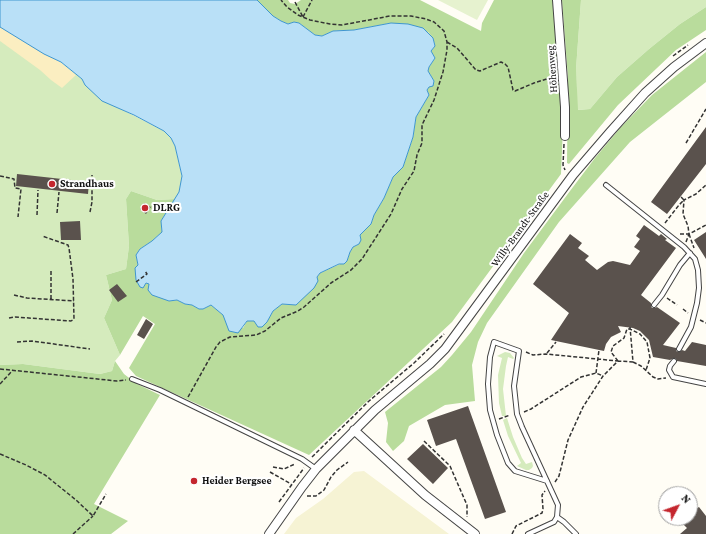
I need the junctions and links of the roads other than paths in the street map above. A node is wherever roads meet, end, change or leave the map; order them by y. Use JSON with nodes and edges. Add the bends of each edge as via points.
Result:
{"nodes":[{"id":1,"x":557,"y":0,"type":"edge"},
{"id":2,"x":706,"y":43,"type":"edge"},
{"id":3,"x":565,"y":136,"type":"road end"},
{"id":4,"x":606,"y":185,"type":"dead end"},
{"id":5,"x":690,"y":253,"type":"junction"},
{"id":6,"x":654,"y":305,"type":"dead end"},
{"id":7,"x":680,"y":349,"type":"dead end"},
{"id":8,"x":674,"y":361,"type":"dead end"},
{"id":9,"x":132,"y":379,"type":"road end"},
{"id":10,"x":706,"y":384,"type":"edge"},
{"id":11,"x":354,"y":430,"type":"junction"},
{"id":12,"x":316,"y":469,"type":"junction"},
{"id":13,"x":546,"y":481,"type":"junction"},
{"id":14,"x":557,"y":517,"type":"junction"},
{"id":15,"x":269,"y":534,"type":"edge"},
{"id":16,"x":475,"y":534,"type":"edge"},
{"id":17,"x":528,"y":534,"type":"edge"},
{"id":18,"x":576,"y":534,"type":"edge"}],
"edges":[{"from":1,"to":3,"type":"street","name":"Höhenweg","via":[[564,75]]},
{"from":2,"to":11,"type":"street","name":"Willy-Brandt-Straße","via":[[645,93],[573,175],[445,349]]},
{"from":4,"to":5,"type":"lane"},
{"from":5,"to":6,"type":"lane"},
{"from":5,"to":7,"type":"lane","via":[[698,270],[699,288],[691,327]]},
{"from":8,"to":10,"type":"lane","via":[[669,370],[673,377]]},
{"from":9,"to":12,"type":"lane","via":[[302,459]]},
{"from":11,"to":12,"type":"street","name":"Willy-Brandt-Straße"},
{"from":11,"to":16,"type":"street","via":[[425,495]]},
{"from":12,"to":15,"type":"street","name":"Willy-Brandt-Straße"},
{"from":13,"to":13,"type":"lane","via":[[517,414],[514,386],[519,351],[494,342],[488,384],[490,410],[502,449],[510,467],[521,474]]},
{"from":13,"to":14,"type":"lane","via":[[558,505]]},
{"from":14,"to":17,"type":"lane","via":[[550,525]]},
{"from":14,"to":18,"type":"lane"}]}
